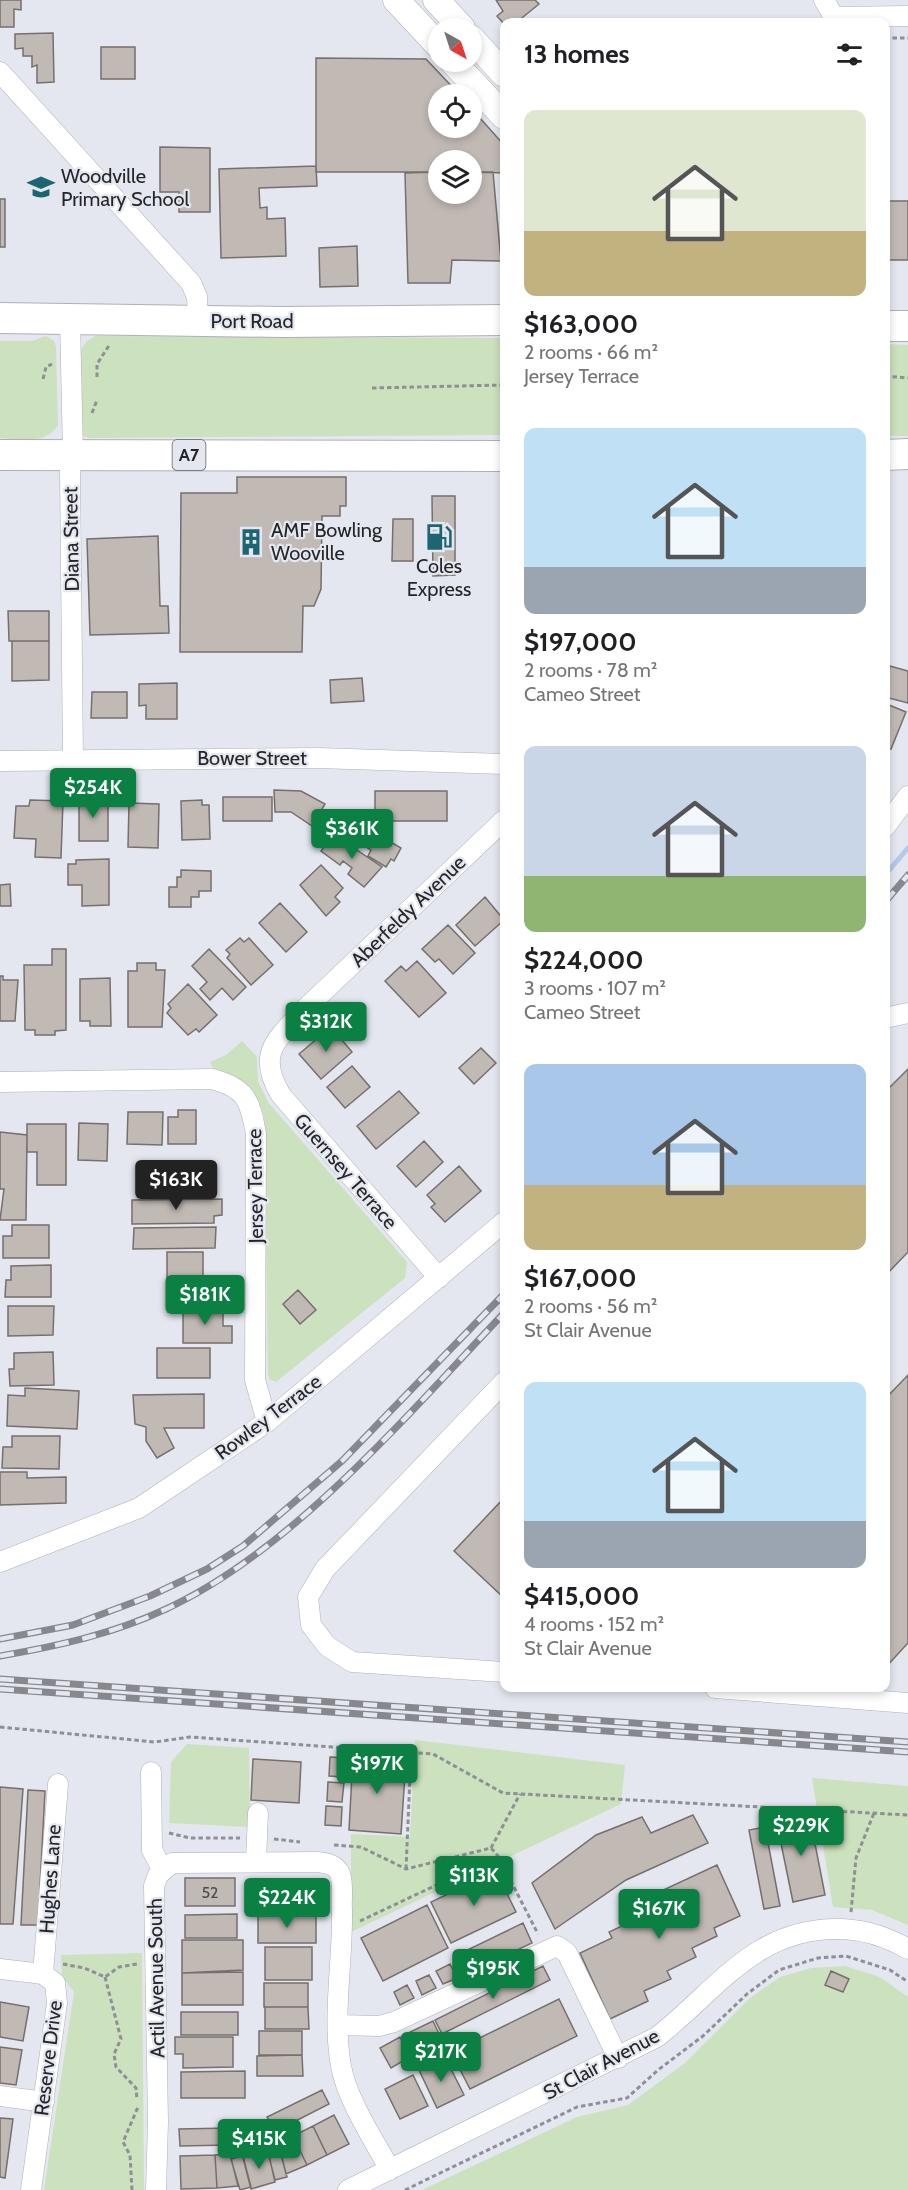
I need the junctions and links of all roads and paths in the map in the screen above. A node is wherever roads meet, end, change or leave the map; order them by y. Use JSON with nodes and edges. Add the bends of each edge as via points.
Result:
{"nodes":[{"id":1,"x":396,"y":0,"type":"edge"},
{"id":2,"x":436,"y":0,"type":"edge"},
{"id":3,"x":824,"y":0,"type":"edge"},
{"id":4,"x":908,"y":16,"type":"edge"},
{"id":5,"x":453,"y":18,"type":"edge"},
{"id":6,"x":832,"y":18,"type":"edge"},
{"id":7,"x":870,"y":18,"type":"edge"},
{"id":8,"x":428,"y":34,"type":"edge"},
{"id":9,"x":890,"y":38,"type":"edge"},
{"id":10,"x":908,"y":38,"type":"edge"},
{"id":11,"x":482,"y":50,"type":"edge"},
{"id":12,"x":500,"y":70,"type":"edge"},
{"id":13,"x":0,"y":72,"type":"edge"},
{"id":14,"x":462,"y":72,"type":"edge"},
{"id":15,"x":500,"y":112,"type":"edge"},
{"id":16,"x":0,"y":318,"type":"edge"},
{"id":17,"x":70,"y":319,"type":"junction"},
{"id":18,"x":500,"y":320,"type":"edge"},
{"id":19,"x":198,"y":321,"type":"junction"},
{"id":20,"x":890,"y":326,"type":"edge"},
{"id":21,"x":908,"y":326,"type":"edge"},
{"id":22,"x":116,"y":343,"type":"dead end"},
{"id":23,"x":57,"y":364,"type":"dead end"},
{"id":24,"x":890,"y":376,"type":"edge"},
{"id":25,"x":97,"y":377,"type":"dead end"},
{"id":26,"x":908,"y":378,"type":"edge"},
{"id":27,"x":43,"y":379,"type":"dead end"},
{"id":28,"x":500,"y":385,"type":"edge"},
{"id":29,"x":372,"y":388,"type":"dead end"},
{"id":30,"x":97,"y":400,"type":"dead end"},
{"id":31,"x":92,"y":422,"type":"dead end"},
{"id":32,"x":908,"y":454,"type":"edge"},
{"id":33,"x":0,"y":455,"type":"edge"},
{"id":34,"x":73,"y":455,"type":"junction"},
{"id":35,"x":890,"y":455,"type":"edge"},
{"id":36,"x":500,"y":456,"type":"edge"},
{"id":37,"x":73,"y":759,"type":"junction"},
{"id":38,"x":0,"y":761,"type":"edge"},
{"id":39,"x":500,"y":764,"type":"edge"},
{"id":40,"x":908,"y":796,"type":"edge"},
{"id":41,"x":890,"y":820,"type":"edge"},
{"id":42,"x":500,"y":824,"type":"edge"},
{"id":43,"x":908,"y":1013,"type":"edge"},
{"id":44,"x":890,"y":1017,"type":"edge"},
{"id":45,"x":268,"y":1057,"type":"joint"},
{"id":46,"x":0,"y":1083,"type":"edge"},
{"id":47,"x":500,"y":1225,"type":"edge"},
{"id":48,"x":439,"y":1278,"type":"junction"},
{"id":49,"x":500,"y":1386,"type":"edge"},
{"id":50,"x":267,"y":1422,"type":"junction"},
{"id":51,"x":0,"y":1562,"type":"edge"},
{"id":52,"x":500,"y":1672,"type":"edge"},
{"id":53,"x":767,"y":1692,"type":"edge"},
{"id":54,"x":908,"y":1703,"type":"edge"},
{"id":55,"x":0,"y":1727,"type":"edge"},
{"id":56,"x":411,"y":1753,"type":"junction"},
{"id":57,"x":152,"y":1772,"type":"dead end"},
{"id":58,"x":58,"y":1784,"type":"dead end"},
{"id":59,"x":520,"y":1794,"type":"junction"},
{"id":60,"x":258,"y":1813,"type":"dead end"},
{"id":61,"x":874,"y":1813,"type":"junction"},
{"id":62,"x":908,"y":1815,"type":"edge"},
{"id":63,"x":491,"y":1848,"type":"dead end"},
{"id":64,"x":256,"y":1861,"type":"junction"},
{"id":65,"x":406,"y":1869,"type":"dead end"},
{"id":66,"x":163,"y":1871,"type":"junction"},
{"id":67,"x":342,"y":1929,"type":"junction"},
{"id":68,"x":850,"y":1929,"type":"junction"},
{"id":69,"x":546,"y":1948,"type":"junction"},
{"id":70,"x":908,"y":1949,"type":"edge"},
{"id":71,"x":157,"y":1961,"type":"junction"},
{"id":72,"x":0,"y":1969,"type":"edge"},
{"id":73,"x":43,"y":1969,"type":"junction"},
{"id":74,"x":105,"y":1977,"type":"junction"},
{"id":75,"x":908,"y":1982,"type":"edge"},
{"id":76,"x":339,"y":2025,"type":"junction"},
{"id":77,"x":618,"y":2058,"type":"junction"},
{"id":78,"x":0,"y":2096,"type":"edge"},
{"id":79,"x":44,"y":2102,"type":"junction"},
{"id":80,"x":390,"y":2170,"type":"junction"},
{"id":81,"x":30,"y":2190,"type":"edge"},
{"id":82,"x":132,"y":2190,"type":"edge"},
{"id":83,"x":156,"y":2190,"type":"edge"},
{"id":84,"x":348,"y":2190,"type":"edge"},
{"id":85,"x":405,"y":2190,"type":"edge"}],
"edges":[{"from":1,"to":8,"type":"main road"},
{"from":2,"to":5,"type":"main road"},
{"from":3,"to":6,"type":"street"},
{"from":4,"to":7,"type":"street"},
{"from":9,"to":10,"type":"path"},
{"from":11,"to":12,"type":"main road"},
{"from":13,"to":19,"type":"street","via":[[191,283],[197,297]]},
{"from":14,"to":15,"type":"main road"},
{"from":16,"to":17,"type":"highway","name":"Port Road"},
{"from":17,"to":19,"type":"highway","name":"Port Road"},
{"from":17,"to":34,"type":"street","name":"Diana Street"},
{"from":18,"to":19,"type":"highway","name":"Port Road"},
{"from":20,"to":21,"type":"highway"},
{"from":22,"to":25,"type":"path","via":[[110,343],[97,364]]},
{"from":23,"to":27,"type":"path","via":[[46,367]]},
{"from":24,"to":26,"type":"path"},
{"from":28,"to":29,"type":"path"},
{"from":30,"to":31,"type":"path"},
{"from":32,"to":35,"type":"highway"},
{"from":33,"to":34,"type":"highway","number":"A7"},
{"from":34,"to":36,"type":"highway","number":"A7"},
{"from":34,"to":37,"type":"street","name":"Diana Street"},
{"from":37,"to":38,"type":"street","name":"Bower Street"},
{"from":37,"to":39,"type":"street","name":"Bower Street","via":[[318,758]]},
{"from":40,"to":41,"type":"street"},
{"from":42,"to":45,"type":"street","name":"Aberfeldy Avenue","via":[[306,1008],[275,1041]]},
{"from":43,"to":44,"type":"street"},
{"from":45,"to":48,"type":"street","name":"Guernsey Terrace","via":[[270,1078],[281,1095]]},
{"from":46,"to":50,"type":"street","name":"Jersey Terrace","via":[[212,1079],[232,1085],[243,1094],[251,1106],[256,1134],[255,1380]]},
{"from":47,"to":48,"type":"street","name":"Rowley Terrace"},
{"from":48,"to":50,"type":"street","name":"Rowley Terrace"},
{"from":49,"to":52,"type":"street","via":[[325,1569],[308,1598],[311,1624],[327,1646],[352,1662]]},
{"from":50,"to":51,"type":"street","name":"Rowley Terrace","via":[[139,1508]]},
{"from":53,"to":54,"type":"street"},
{"from":55,"to":56,"type":"path","via":[[156,1742],[190,1737]]},
{"from":56,"to":59,"type":"path","via":[[433,1754],[502,1793]]},
{"from":56,"to":65,"type":"path"},
{"from":57,"to":66,"type":"street","name":"Actil Avenue South","via":[[152,1850]]},
{"from":58,"to":73,"type":"street","name":"Hughes Lane"},
{"from":59,"to":61,"type":"path"},
{"from":59,"to":63,"type":"path"},
{"from":60,"to":64,"type":"street"},
{"from":61,"to":62,"type":"path"},
{"from":61,"to":68,"type":"path","via":[[856,1858]]},
{"from":64,"to":66,"type":"street","via":[[172,1863]]},
{"from":64,"to":67,"type":"street","via":[[334,1866],[341,1881]]},
{"from":66,"to":71,"type":"street","name":"Actil Avenue South","via":[[154,1886]]},
{"from":67,"to":69,"type":"path","via":[[498,1856]]},
{"from":67,"to":76,"type":"street"},
{"from":68,"to":70,"type":"street","name":"St Clair Avenue"},
{"from":68,"to":77,"type":"street","name":"St Clair Avenue","via":[[816,1928],[786,1935],[759,1949],[657,2037]]},
{"from":69,"to":76,"type":"street","via":[[394,2022],[379,2026]]},
{"from":69,"to":77,"type":"street","via":[[557,1946],[567,1953]]},
{"from":71,"to":74,"type":"path","via":[[119,1967]]},
{"from":71,"to":83,"type":"street","name":"Actil Avenue South"},
{"from":72,"to":73,"type":"street","name":"Reserve Drive"},
{"from":73,"to":74,"type":"path","via":[[84,1968]]},
{"from":73,"to":79,"type":"street","name":"Reserve Drive","via":[[55,1983],[57,2002]]},
{"from":74,"to":82,"type":"path","via":[[121,2039],[114,2054],[116,2067],[136,2088],[138,2108],[123,2142],[130,2155]]},
{"from":75,"to":85,"type":"path","via":[[882,1967],[846,1956],[818,1958],[779,1970],[627,2097],[577,2107]]},
{"from":76,"to":80,"type":"street","via":[[345,2080]]},
{"from":77,"to":80,"type":"street","name":"St Clair Avenue"},
{"from":78,"to":79,"type":"street"},
{"from":79,"to":81,"type":"street","name":"Reserve Drive"},
{"from":80,"to":84,"type":"street","name":"St Clair Avenue"}]}
